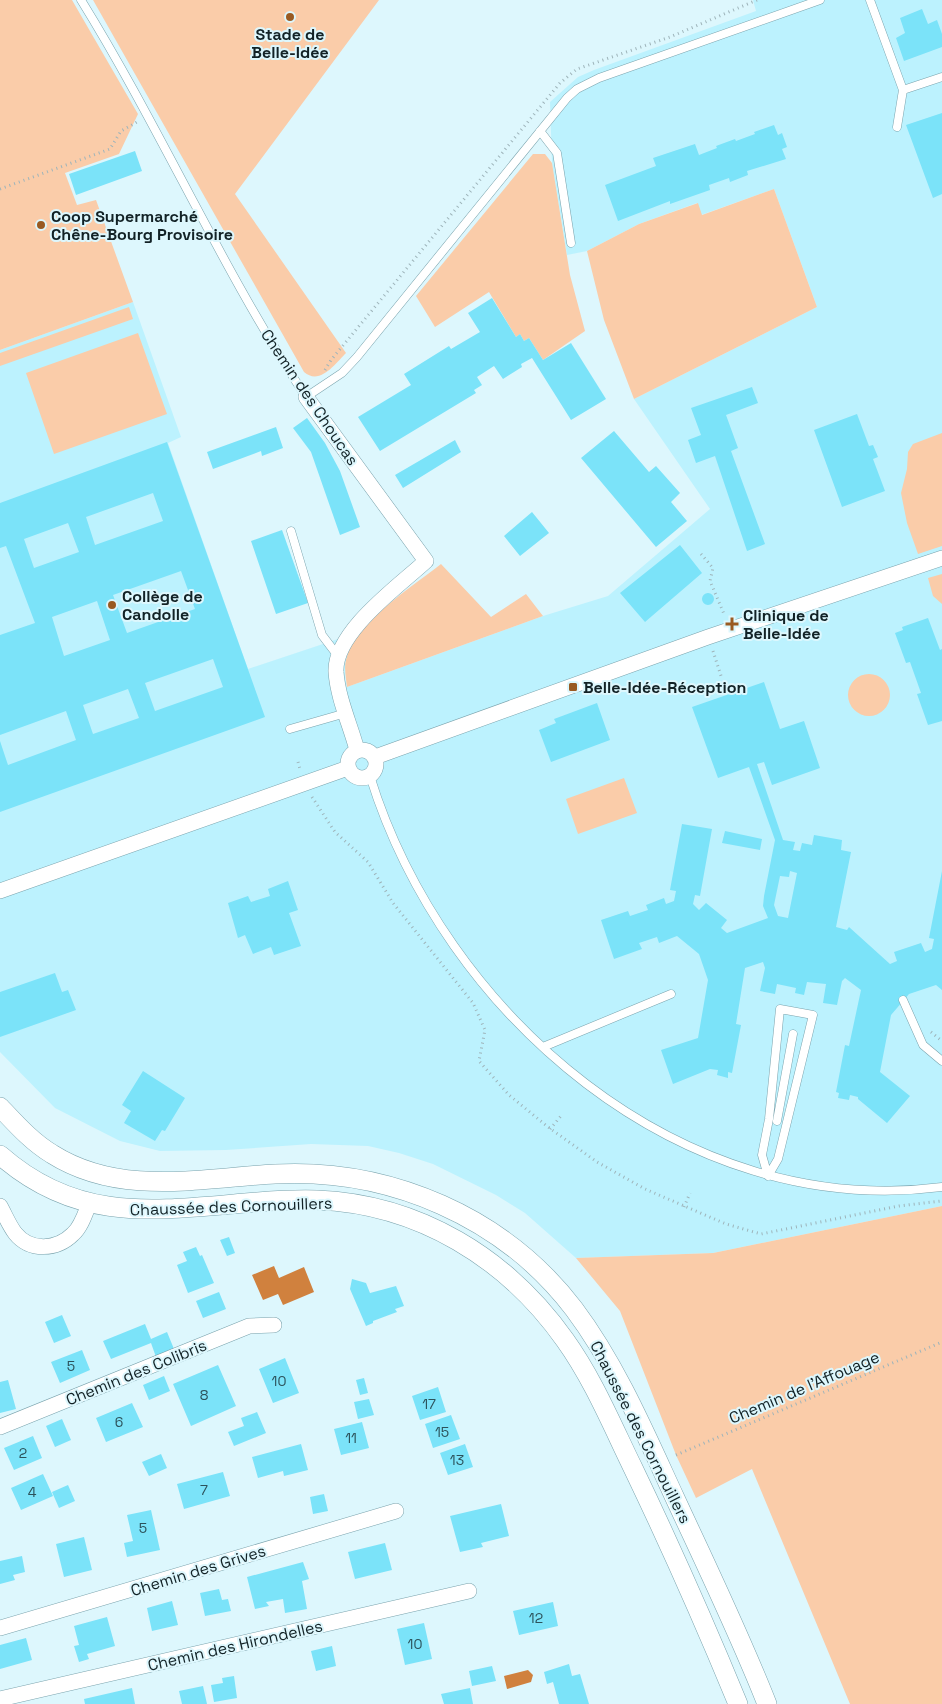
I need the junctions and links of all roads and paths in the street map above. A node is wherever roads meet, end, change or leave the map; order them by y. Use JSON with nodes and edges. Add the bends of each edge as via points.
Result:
{"nodes":[{"id":1,"x":81,"y":0,"type":"edge"},
{"id":2,"x":820,"y":0,"type":"edge"},
{"id":3,"x":870,"y":0,"type":"edge"},
{"id":4,"x":806,"y":2,"type":"edge"},
{"id":5,"x":942,"y":77,"type":"edge"},
{"id":6,"x":903,"y":90,"type":"junction"},
{"id":7,"x":149,"y":119,"type":"junction"},
{"id":8,"x":897,"y":127,"type":"dead end"},
{"id":9,"x":540,"y":131,"type":"junction"},
{"id":10,"x":0,"y":188,"type":"edge"},
{"id":11,"x":571,"y":243,"type":"dead end"},
{"id":12,"x":306,"y":397,"type":"junction"},
{"id":13,"x":291,"y":531,"type":"dead end"},
{"id":14,"x":701,"y":554,"type":"dead end"},
{"id":15,"x":942,"y":558,"type":"edge"},
{"id":16,"x":724,"y":614,"type":"dead end"},
{"id":17,"x":710,"y":644,"type":"dead end"},
{"id":18,"x":338,"y":656,"type":"junction"},
{"id":19,"x":722,"y":679,"type":"dead end"},
{"id":20,"x":346,"y":713,"type":"junction"},
{"id":21,"x":290,"y":729,"type":"dead end"},
{"id":22,"x":357,"y":750,"type":"junction"},
{"id":23,"x":375,"y":757,"type":"junction"},
{"id":24,"x":348,"y":768,"type":"junction"},
{"id":25,"x":370,"y":776,"type":"junction"},
{"id":26,"x":0,"y":891,"type":"edge"},
{"id":27,"x":670,"y":994,"type":"dead end"},
{"id":28,"x":903,"y":1000,"type":"dead end"},
{"id":29,"x":926,"y":1028,"type":"dead end"},
{"id":30,"x":793,"y":1034,"type":"dead end"},
{"id":31,"x":942,"y":1042,"type":"edge"},
{"id":32,"x":544,"y":1047,"type":"junction"},
{"id":33,"x":942,"y":1061,"type":"edge"},
{"id":34,"x":0,"y":1107,"type":"edge"},
{"id":35,"x":561,"y":1116,"type":"dead end"},
{"id":36,"x":769,"y":1119,"type":"junction"},
{"id":37,"x":777,"y":1121,"type":"junction"},
{"id":38,"x":788,"y":1123,"type":"junction"},
{"id":39,"x":550,"y":1128,"type":"dead end"},
{"id":40,"x":0,"y":1155,"type":"edge"},
{"id":41,"x":97,"y":1174,"type":"junction"},
{"id":42,"x":768,"y":1176,"type":"junction"},
{"id":43,"x":942,"y":1187,"type":"edge"},
{"id":44,"x":690,"y":1194,"type":"dead end"},
{"id":45,"x":89,"y":1204,"type":"junction"},
{"id":46,"x":0,"y":1206,"type":"edge"},
{"id":47,"x":684,"y":1207,"type":"dead end"},
{"id":48,"x":274,"y":1325,"type":"dead end"},
{"id":49,"x":942,"y":1342,"type":"edge"},
{"id":50,"x":0,"y":1427,"type":"edge"},
{"id":51,"x":676,"y":1455,"type":"dead end"},
{"id":52,"x":396,"y":1511,"type":"dead end"},
{"id":53,"x":469,"y":1591,"type":"dead end"},
{"id":54,"x":0,"y":1628,"type":"edge"},
{"id":55,"x":0,"y":1699,"type":"edge"},
{"id":56,"x":738,"y":1704,"type":"edge"},
{"id":57,"x":767,"y":1704,"type":"edge"}],
"edges":[{"from":1,"to":7,"type":"lane","name":"Chemin des Choucas"},
{"from":2,"to":4,"type":"lane"},
{"from":3,"to":6,"type":"lane"},
{"from":4,"to":9,"type":"lane","via":[[587,84],[567,98]]},
{"from":5,"to":6,"type":"lane"},
{"from":6,"to":8,"type":"lane"},
{"from":7,"to":10,"type":"path","via":[[132,123],[121,131],[110,149]]},
{"from":7,"to":12,"type":"lane","name":"Chemin des Choucas","via":[[278,354]]},
{"from":9,"to":11,"type":"lane","via":[[557,153]]},
{"from":9,"to":12,"type":"lane","via":[[357,357],[342,373]]},
{"from":12,"to":18,"type":"street","name":"Chemin des Choucas","via":[[426,561],[354,628]]},
{"from":13,"to":18,"type":"lane","via":[[322,635]]},
{"from":14,"to":16,"type":"path","via":[[713,568],[710,581]]},
{"from":15,"to":23,"type":"street","via":[[763,618]]},
{"from":17,"to":19,"type":"path"},
{"from":18,"to":20,"type":"street","name":"Chemin des Choucas","via":[[337,684]]},
{"from":20,"to":21,"type":"lane"},
{"from":20,"to":22,"type":"street","name":"Chemin des Choucas"},
{"from":22,"to":23,"type":"street","via":[[365,750]]},
{"from":22,"to":24,"type":"street","via":[[348,760]]},
{"from":23,"to":25,"type":"street","via":[[376,765]]},
{"from":24,"to":25,"type":"street","via":[[356,777]]},
{"from":24,"to":26,"type":"street"},
{"from":25,"to":32,"type":"lane","via":[[393,837],[434,917],[486,989]]},
{"from":27,"to":32,"type":"lane"},
{"from":28,"to":33,"type":"lane","via":[[923,1045]]},
{"from":29,"to":31,"type":"path"},
{"from":30,"to":37,"type":"lane"},
{"from":32,"to":42,"type":"lane","via":[[612,1102],[648,1124],[724,1162]]},
{"from":34,"to":41,"type":"street","name":"Chaussée des Cornouillers","via":[[52,1154]]},
{"from":35,"to":39,"type":"path"},
{"from":36,"to":37,"type":"lane"},
{"from":36,"to":38,"type":"lane","via":[[780,1009],[813,1015]]},
{"from":36,"to":42,"type":"lane","via":[[762,1155]]},
{"from":37,"to":38,"type":"lane"},
{"from":38,"to":42,"type":"lane","via":[[778,1159]]},
{"from":40,"to":45,"type":"street","name":"Chaussée des Cornouillers","via":[[33,1180]]},
{"from":41,"to":45,"type":"street"},
{"from":41,"to":57,"type":"street","name":"Chaussée des Cornouillers","via":[[151,1182],[277,1174],[364,1179],[404,1189],[442,1204],[485,1227],[518,1250],[574,1309],[614,1374],[696,1543]]},
{"from":42,"to":43,"type":"lane","via":[[846,1190],[909,1191]]},
{"from":44,"to":47,"type":"path"},
{"from":45,"to":46,"type":"street","via":[[74,1233],[49,1248],[35,1246],[16,1234]]},
{"from":45,"to":56,"type":"street","name":"Chaussée des Cornouillers","via":[[154,1210],[317,1200],[365,1206],[435,1228],[464,1243],[502,1271],[532,1298],[566,1341],[598,1396],[649,1502]]},
{"from":48,"to":50,"type":"street","name":"Chemin des Colibris","via":[[249,1326]]},
{"from":49,"to":51,"type":"path","name":"Chemin de l'Affouage"},
{"from":52,"to":54,"type":"street","name":"Chemin des Grives"},
{"from":53,"to":55,"type":"street","name":"Chemin des Hirondelles"}]}
